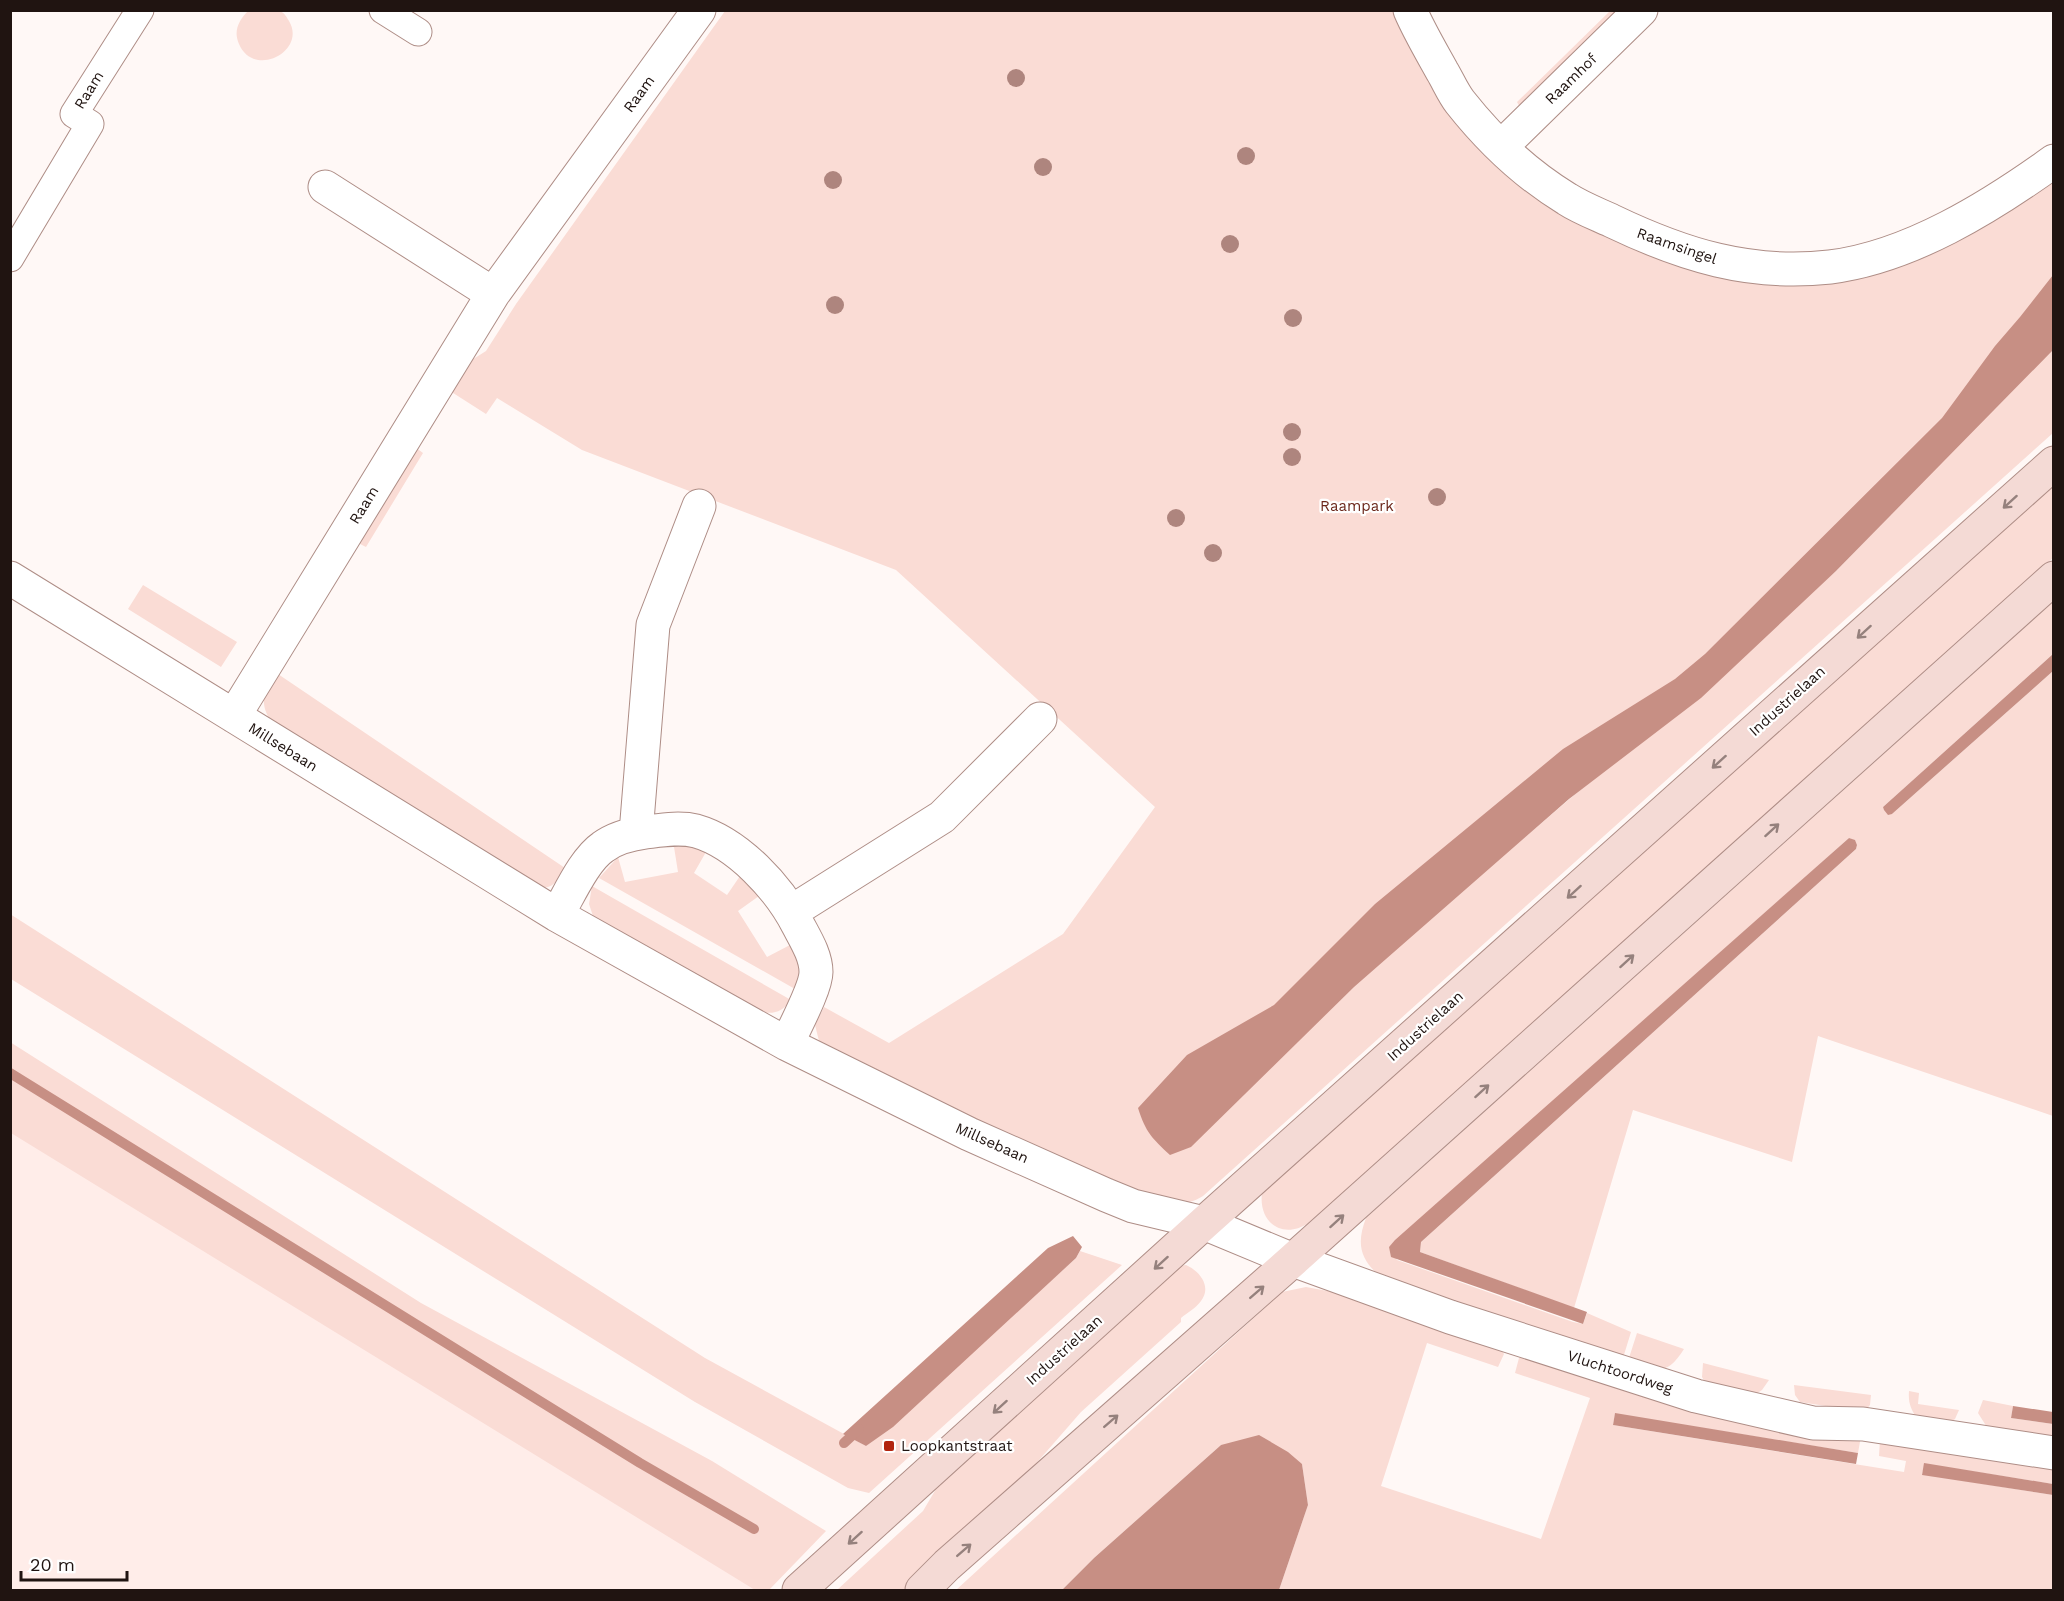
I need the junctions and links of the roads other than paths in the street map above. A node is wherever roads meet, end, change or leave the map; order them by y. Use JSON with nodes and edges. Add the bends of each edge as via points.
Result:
{"nodes":[{"id":1,"x":140,"y":10,"type":"edge"},
{"id":2,"x":383,"y":10,"type":"edge"},
{"id":3,"x":699,"y":10,"type":"edge"},
{"id":4,"x":1410,"y":10,"type":"edge"},
{"id":5,"x":1641,"y":10,"type":"edge"},
{"id":6,"x":418,"y":32,"type":"dead end"},
{"id":7,"x":1501,"y":147,"type":"junction"},
{"id":8,"x":2054,"y":160,"type":"edge"},
{"id":9,"x":325,"y":187,"type":"dead end"},
{"id":10,"x":10,"y":258,"type":"edge"},
{"id":11,"x":493,"y":294,"type":"junction"},
{"id":12,"x":2054,"y":463,"type":"edge"},
{"id":13,"x":699,"y":506,"type":"dead end"},
{"id":14,"x":10,"y":578,"type":"edge"},
{"id":15,"x":2054,"y":578,"type":"edge"},
{"id":16,"x":234,"y":716,"type":"junction"},
{"id":17,"x":1040,"y":719,"type":"dead end"},
{"id":18,"x":636,"y":833,"type":"junction"},
{"id":19,"x":792,"y":912,"type":"junction"},
{"id":20,"x":557,"y":915,"type":"junction"},
{"id":21,"x":786,"y":1044,"type":"junction"},
{"id":22,"x":1204,"y":1223,"type":"junction"},
{"id":23,"x":1293,"y":1260,"type":"junction"},
{"id":24,"x":2054,"y":1453,"type":"edge"},
{"id":25,"x":799,"y":1590,"type":"edge"},
{"id":26,"x":922,"y":1590,"type":"edge"}],
"edges":[{"from":1,"to":10,"type":"street","name":"Raam","via":[[74,114],[90,124]]},
{"from":2,"to":6,"type":"street"},
{"from":3,"to":11,"type":"street","name":"Raam"},
{"from":4,"to":7,"type":"street","name":"Raamsingel","via":[[1459,101]]},
{"from":5,"to":7,"type":"street","name":"Raamhof"},
{"from":7,"to":8,"type":"street","name":"Raamsingel","via":[[1530,174],[1568,200],[1641,235],[1700,257],[1760,269],[1831,267],[1911,245],[2010,192]]},
{"from":9,"to":11,"type":"street"},
{"from":11,"to":16,"type":"street","name":"Raam"},
{"from":12,"to":22,"type":"main road","name":"Industrielaan","one_way":true},
{"from":13,"to":18,"type":"street","via":[[652,625]]},
{"from":14,"to":16,"type":"street","name":"Millsebaan"},
{"from":23,"to":15,"type":"main road","one_way":true},
{"from":16,"to":20,"type":"street","name":"Millsebaan"},
{"from":17,"to":19,"type":"street","via":[[942,817]]},
{"from":18,"to":19,"type":"street","via":[[695,831],[717,841],[751,864]]},
{"from":18,"to":20,"type":"street","via":[[614,840],[591,857]]},
{"from":19,"to":21,"type":"street","via":[[812,952],[816,973]]},
{"from":20,"to":21,"type":"street","name":"Millsebaan"},
{"from":21,"to":22,"type":"street","name":"Millsebaan","via":[[969,1134],[1106,1195],[1133,1206]]},
{"from":22,"to":23,"type":"street","name":"Vluchtoordweg"},
{"from":22,"to":25,"type":"main road","name":"Industrielaan","one_way":true},
{"from":23,"to":24,"type":"street","name":"Vluchtoordweg","via":[[1450,1317],[1696,1396],[1813,1423],[1863,1424]]},
{"from":26,"to":23,"type":"main road","one_way":true}]}
